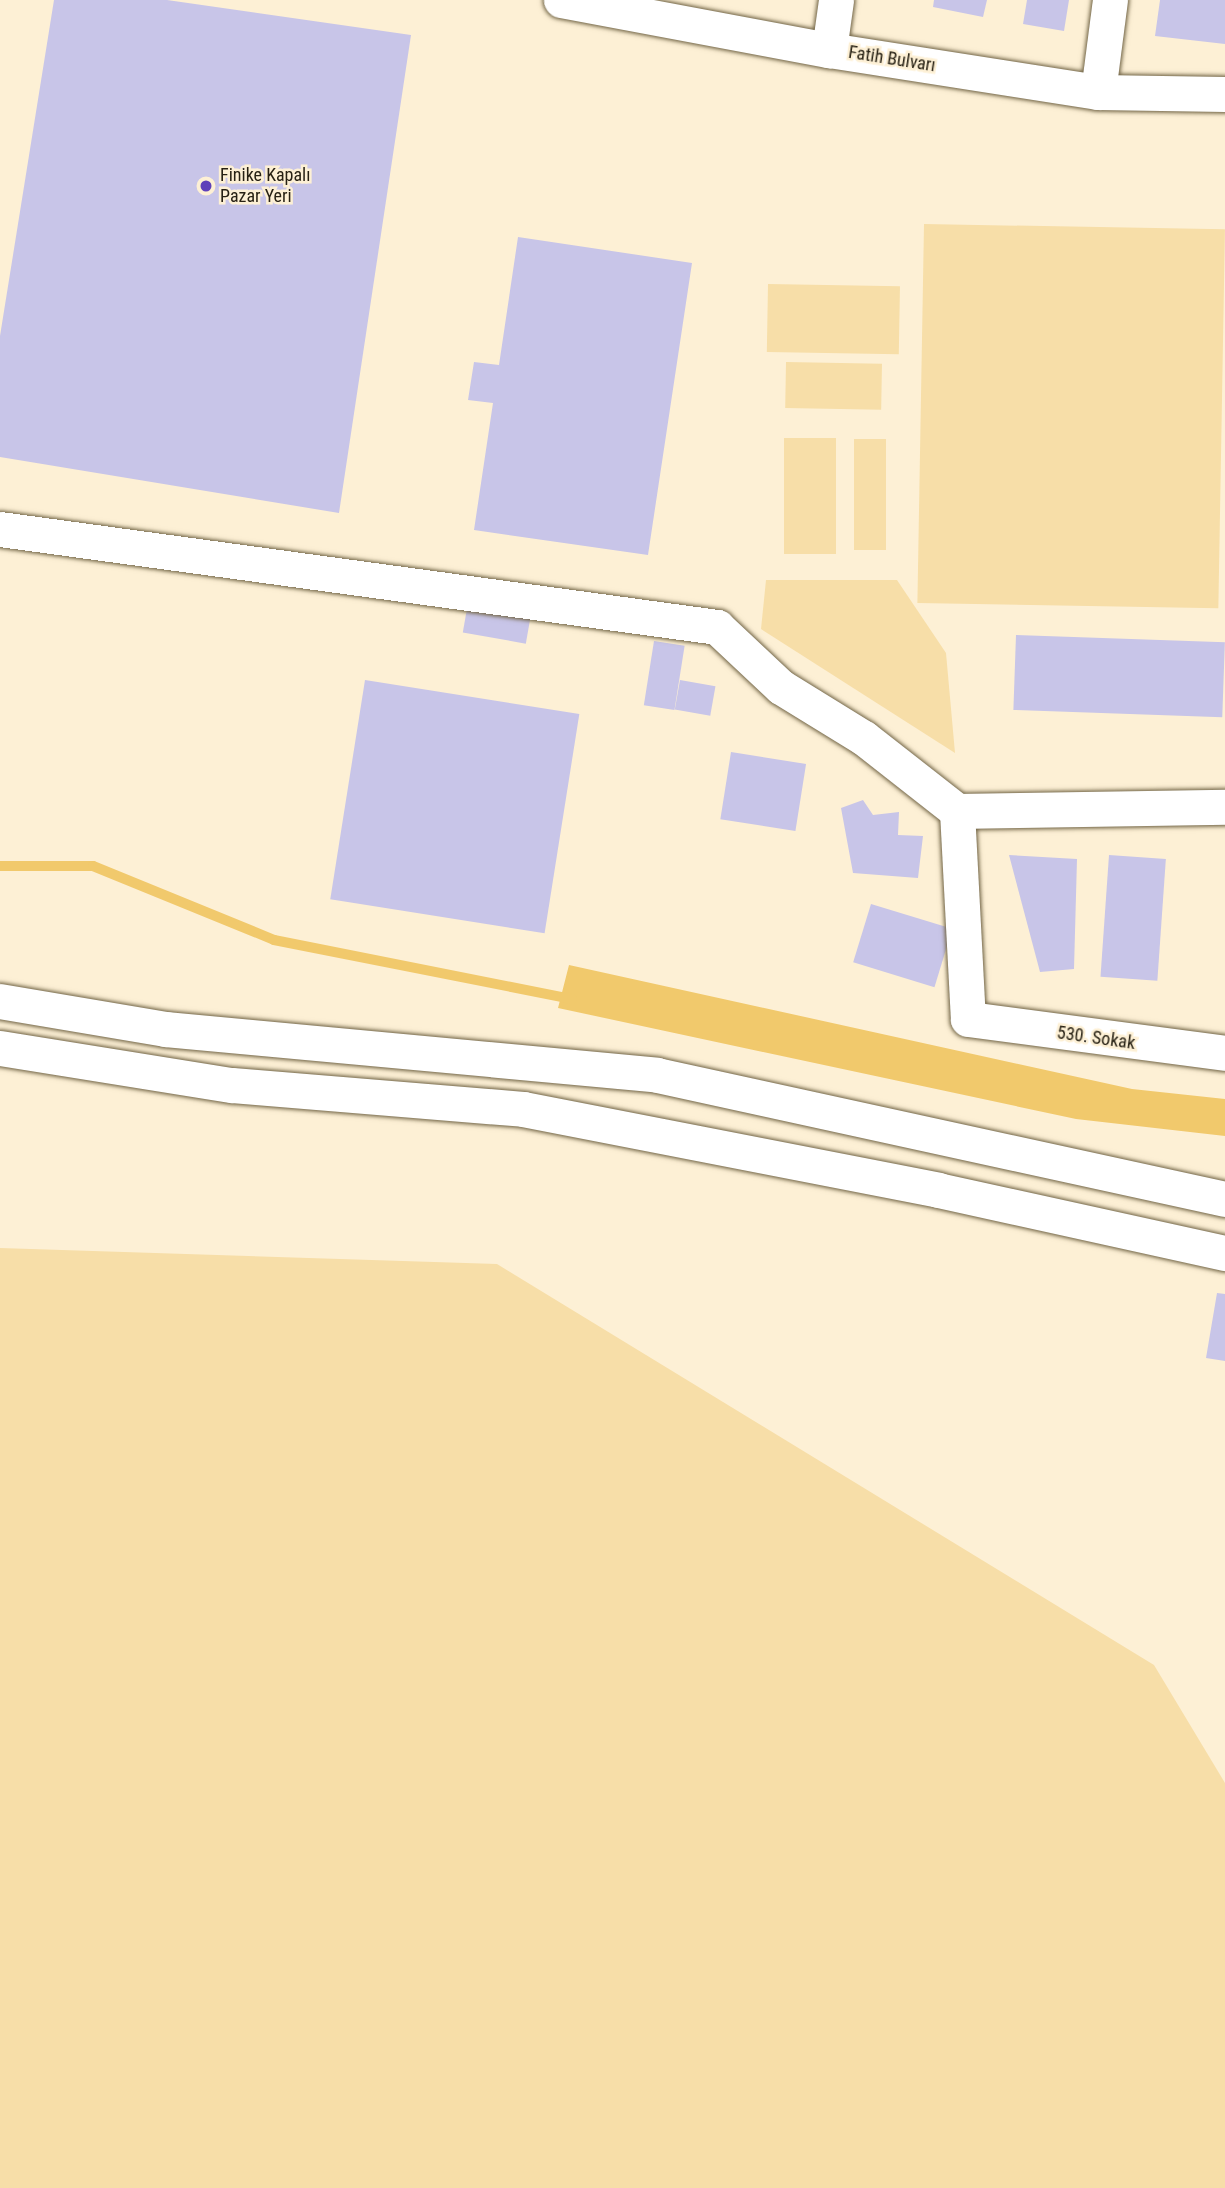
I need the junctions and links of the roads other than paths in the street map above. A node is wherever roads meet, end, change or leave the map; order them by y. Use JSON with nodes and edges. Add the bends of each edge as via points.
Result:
{"nodes":[{"id":1,"x":561,"y":0,"type":"edge"},
{"id":2,"x":836,"y":0,"type":"edge"},
{"id":3,"x":1110,"y":0,"type":"edge"},
{"id":4,"x":829,"y":50,"type":"junction"},
{"id":5,"x":1098,"y":92,"type":"junction"},
{"id":6,"x":1225,"y":94,"type":"edge"},
{"id":7,"x":0,"y":529,"type":"edge"},
{"id":8,"x":1225,"y":807,"type":"edge"},
{"id":9,"x":957,"y":811,"type":"junction"},
{"id":10,"x":0,"y":1001,"type":"edge"},
{"id":11,"x":0,"y":1048,"type":"edge"},
{"id":12,"x":1225,"y":1053,"type":"edge"},
{"id":13,"x":1225,"y":1199,"type":"edge"},
{"id":14,"x":1225,"y":1253,"type":"edge"}],
"edges":[{"from":1,"to":4,"type":"street","name":"Fatih Bulvarı"},
{"from":2,"to":4,"type":"street"},
{"from":3,"to":5,"type":"street"},
{"from":4,"to":5,"type":"street","name":"Fatih Bulvarı"},
{"from":5,"to":6,"type":"street","name":"Fatih Bulvarı"},
{"from":7,"to":9,"type":"street","via":[[717,627],[781,687],[864,738]]},
{"from":8,"to":9,"type":"street"},
{"from":9,"to":12,"type":"street","name":"530. Sokak","via":[[968,1019]]},
{"from":10,"to":13,"type":"street","via":[[165,1029],[657,1075]]},
{"from":11,"to":14,"type":"street","via":[[232,1085],[523,1109],[938,1190]]}]}
